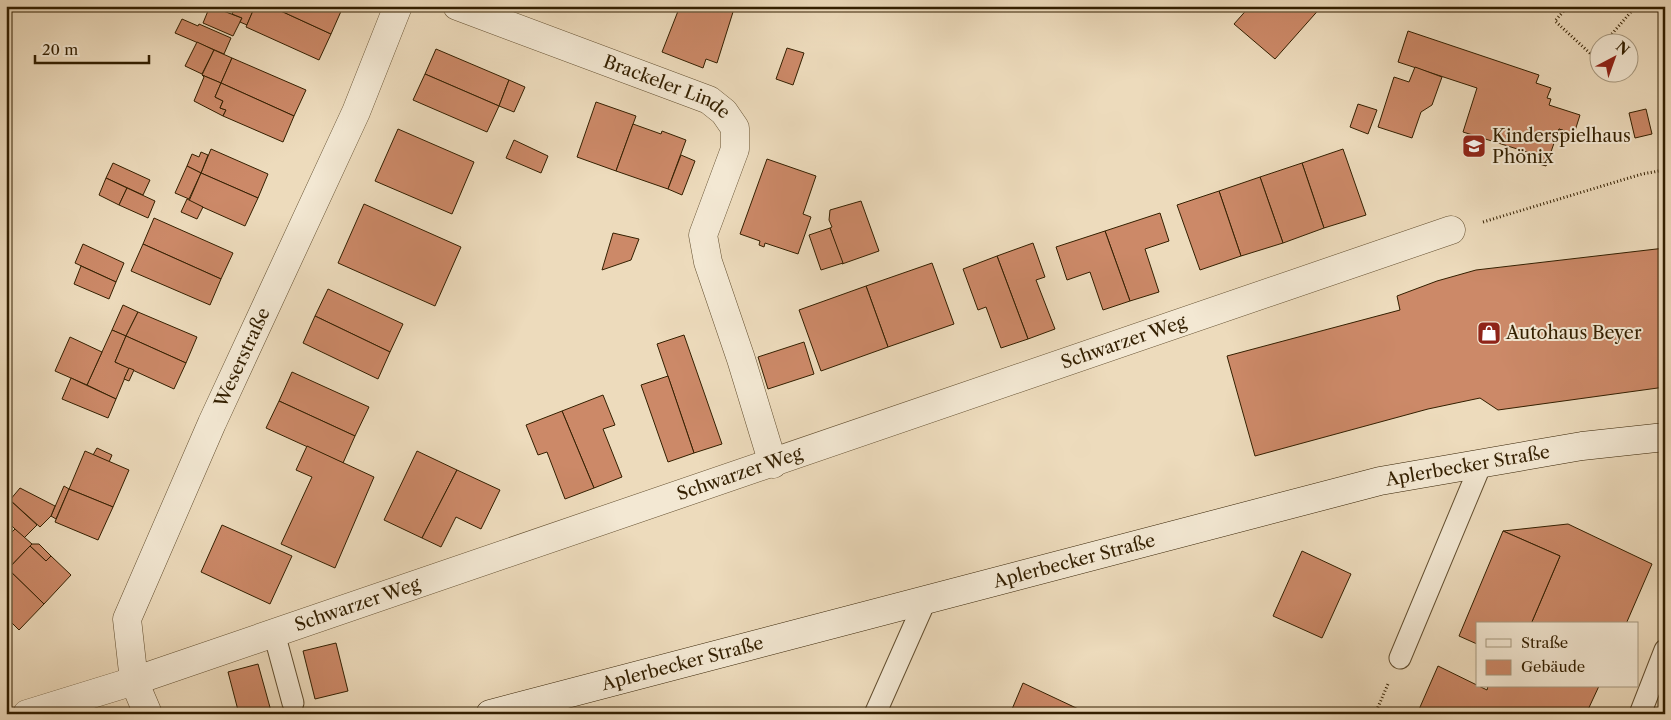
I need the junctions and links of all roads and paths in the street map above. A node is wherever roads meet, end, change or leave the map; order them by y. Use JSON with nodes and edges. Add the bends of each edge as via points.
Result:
{"nodes":[{"id":1,"x":398,"y":6,"type":"edge"},
{"id":2,"x":457,"y":6,"type":"edge"},
{"id":3,"x":1568,"y":6,"type":"edge"},
{"id":4,"x":1636,"y":6,"type":"edge"},
{"id":5,"x":1614,"y":32,"type":"edge"},
{"id":6,"x":1588,"y":51,"type":"edge"},
{"id":7,"x":1665,"y":170,"type":"edge"},
{"id":8,"x":1451,"y":230,"type":"joint"},
{"id":9,"x":1665,"y":437,"type":"edge"},
{"id":10,"x":773,"y":464,"type":"junction"},
{"id":11,"x":1481,"y":464,"type":"junction"},
{"id":12,"x":926,"y":599,"type":"junction"},
{"id":13,"x":274,"y":633,"type":"junction"},
{"id":14,"x":1665,"y":650,"type":"edge"},
{"id":15,"x":1400,"y":658,"type":"dead end"},
{"id":16,"x":134,"y":681,"type":"junction"},
{"id":17,"x":293,"y":703,"type":"dead end"},
{"id":18,"x":27,"y":714,"type":"edge"},
{"id":19,"x":148,"y":714,"type":"edge"},
{"id":20,"x":490,"y":714,"type":"edge"},
{"id":21,"x":875,"y":714,"type":"edge"},
{"id":22,"x":1640,"y":714,"type":"edge"}],
"edges":[{"from":1,"to":16,"type":"street","name":"Weserstraße","via":[[356,112],[212,423],[127,619]]},
{"from":2,"to":10,"type":"street","name":"Brackeler Linde","via":[[709,100],[724,112],[734,128],[735,149],[703,235],[708,262]]},
{"from":3,"to":6,"type":"path","via":[[1555,21]]},
{"from":4,"to":5,"type":"path"},
{"from":7,"to":8,"type":"path"},
{"from":8,"to":10,"type":"street","name":"Schwarzer Weg"},
{"from":9,"to":11,"type":"street","name":"Aplerbecker Straße","via":[[1582,446]]},
{"from":10,"to":13,"type":"street","name":"Schwarzer Weg"},
{"from":11,"to":12,"type":"street","name":"Aplerbecker Straße","via":[[1380,481]]},
{"from":11,"to":15,"type":"lane"},
{"from":12,"to":20,"type":"street","name":"Aplerbecker Straße"},
{"from":12,"to":21,"type":"lane"},
{"from":13,"to":16,"type":"street","name":"Schwarzer Weg"},
{"from":13,"to":17,"type":"lane"},
{"from":14,"to":22,"type":"lane"},
{"from":16,"to":18,"type":"street","name":"Schwarzer Weg"},
{"from":16,"to":19,"type":"street","name":"Weserstraße"}]}
